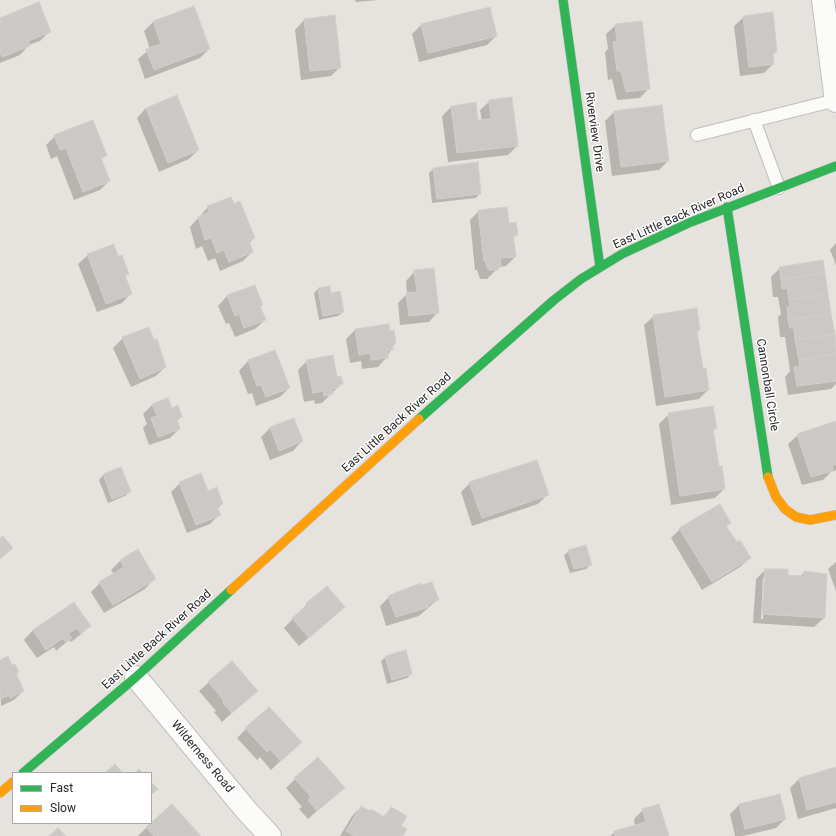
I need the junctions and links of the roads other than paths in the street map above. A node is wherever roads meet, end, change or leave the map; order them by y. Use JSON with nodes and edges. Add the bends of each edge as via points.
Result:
{"nodes":[{"id":1,"x":563,"y":0,"type":"edge"},
{"id":2,"x":823,"y":0,"type":"edge"},
{"id":3,"x":836,"y":100,"type":"edge"},
{"id":4,"x":754,"y":120,"type":"junction"},
{"id":5,"x":697,"y":135,"type":"dead end"},
{"id":6,"x":836,"y":166,"type":"edge"},
{"id":7,"x":779,"y":188,"type":"junction"},
{"id":8,"x":727,"y":207,"type":"junction"},
{"id":9,"x":600,"y":267,"type":"junction"},
{"id":10,"x":836,"y":515,"type":"edge"},
{"id":11,"x":136,"y":677,"type":"junction"},
{"id":12,"x":24,"y":772,"type":"edge"},
{"id":13,"x":12,"y":783,"type":"edge"},
{"id":14,"x":0,"y":793,"type":"edge"},
{"id":15,"x":270,"y":836,"type":"edge"}],
"edges":[{"from":1,"to":9,"type":"street","name":"Riverview Drive"},
{"from":2,"to":3,"type":"street"},
{"from":3,"to":4,"type":"lane"},
{"from":4,"to":5,"type":"lane"},
{"from":4,"to":7,"type":"lane"},
{"from":6,"to":7,"type":"street","name":"East Little Back River Road"},
{"from":7,"to":8,"type":"street","name":"East Little Back River Road"},
{"from":8,"to":9,"type":"street","name":"East Little Back River Road","via":[[634,248]]},
{"from":8,"to":10,"type":"street","name":"Cannonball Circle","via":[[769,482],[780,503],[796,517],[810,520]]},
{"from":9,"to":11,"type":"street","name":"East Little Back River Road","via":[[554,300],[403,433]]},
{"from":11,"to":12,"type":"street","name":"East Little Back River Road"},
{"from":11,"to":15,"type":"street","name":"Wilderness Road"},
{"from":13,"to":14,"type":"street"}]}
